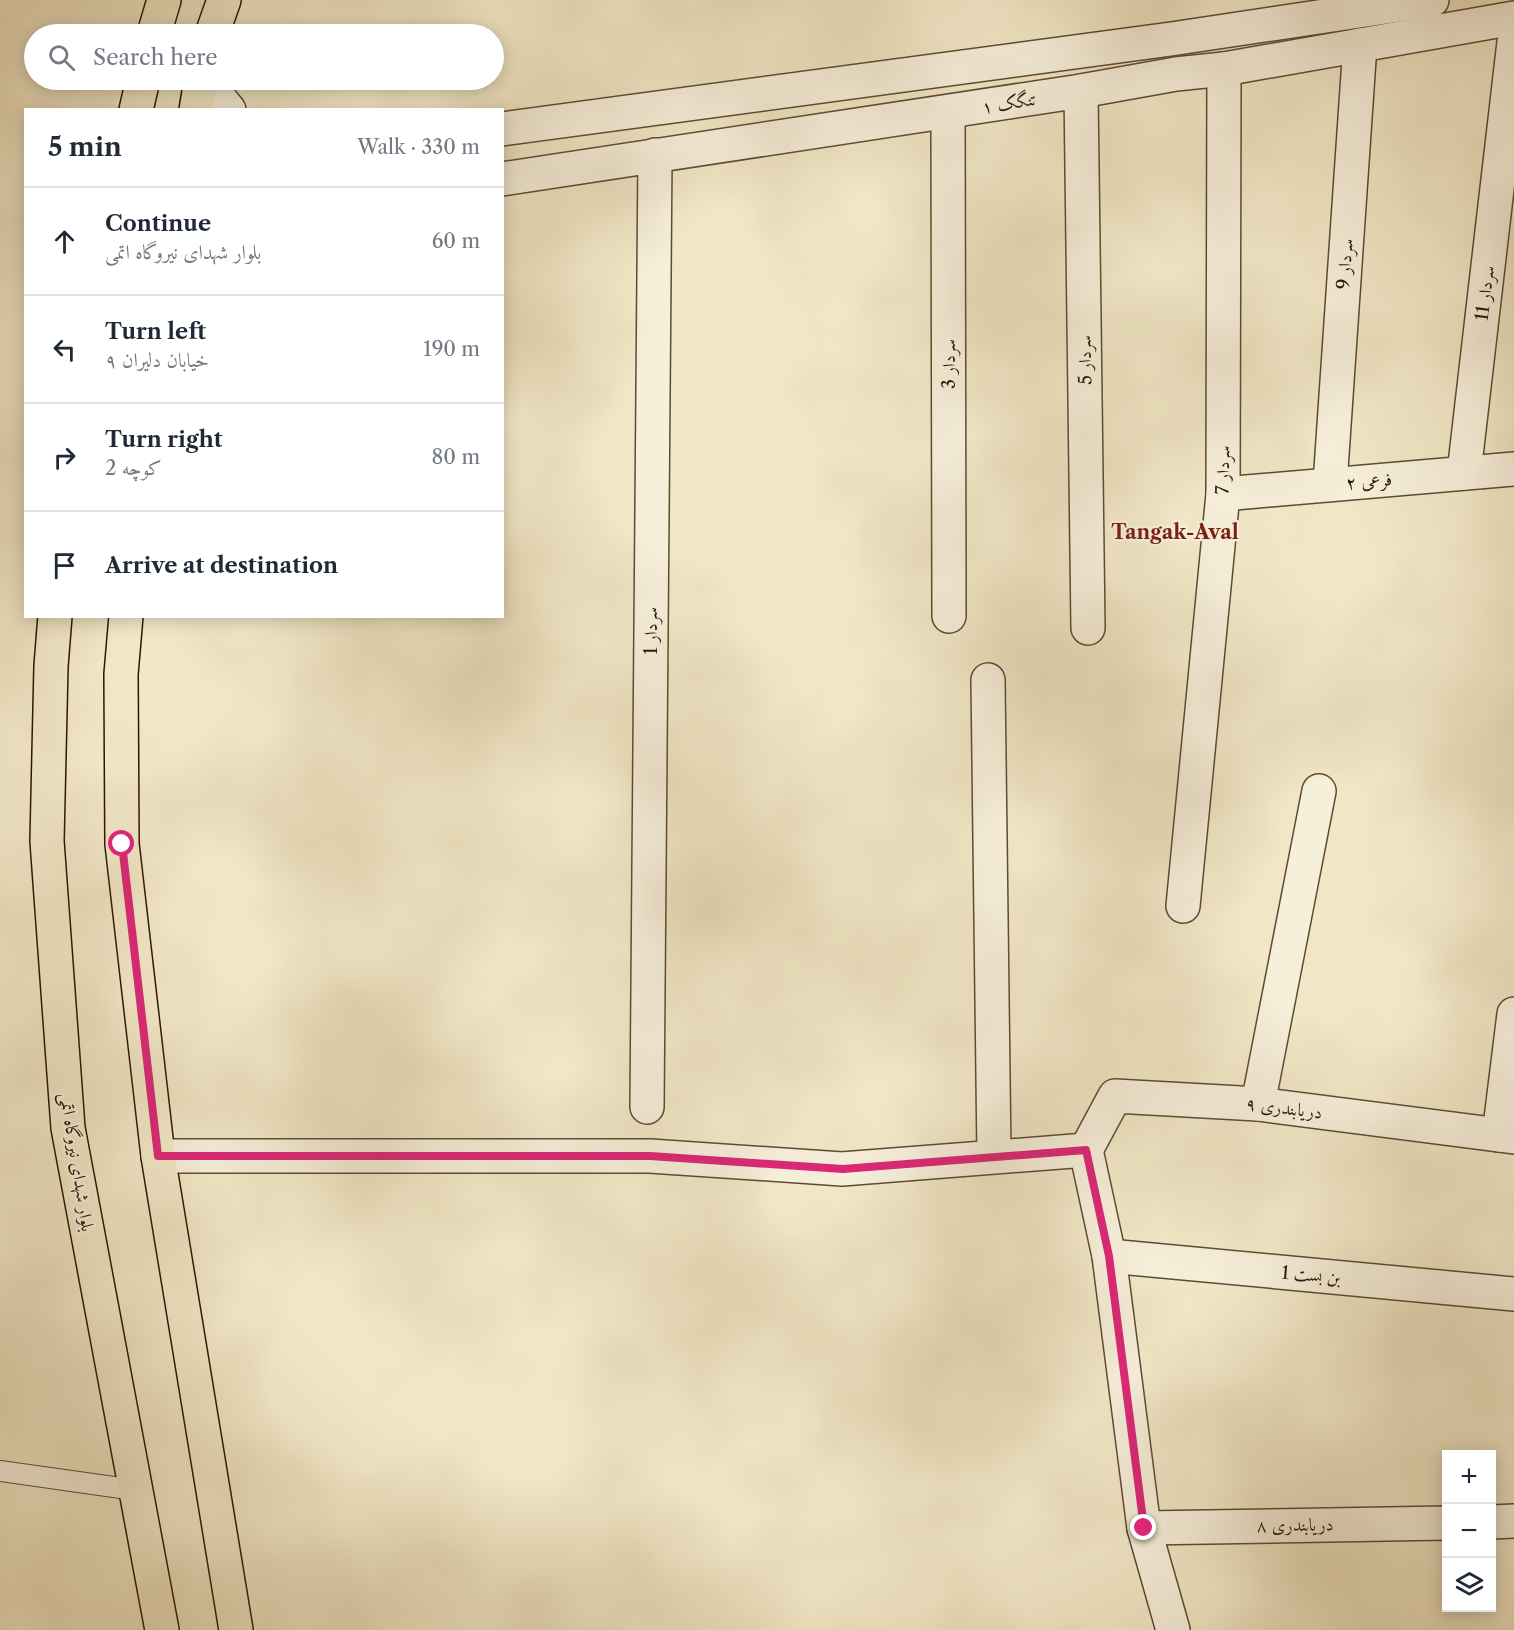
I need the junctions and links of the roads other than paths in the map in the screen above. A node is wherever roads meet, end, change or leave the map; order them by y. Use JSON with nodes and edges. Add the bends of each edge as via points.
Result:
{"nodes":[{"id":1,"x":164,"y":0,"type":"edge"},
{"id":2,"x":224,"y":0,"type":"edge"},
{"id":3,"x":1432,"y":0,"type":"edge"},
{"id":4,"x":1514,"y":18,"type":"edge"},
{"id":5,"x":157,"y":24,"type":"edge"},
{"id":6,"x":216,"y":24,"type":"edge"},
{"id":7,"x":1171,"y":39,"type":"junction"},
{"id":8,"x":1514,"y":42,"type":"edge"},
{"id":9,"x":1360,"y":45,"type":"junction"},
{"id":10,"x":1224,"y":69,"type":"junction"},
{"id":11,"x":1176,"y":74,"type":"junction"},
{"id":12,"x":141,"y":90,"type":"edge"},
{"id":13,"x":200,"y":90,"type":"edge"},
{"id":14,"x":211,"y":90,"type":"edge"},
{"id":15,"x":1081,"y":92,"type":"junction"},
{"id":16,"x":136,"y":108,"type":"edge"},
{"id":17,"x":196,"y":108,"type":"edge"},
{"id":18,"x":227,"y":108,"type":"edge"},
{"id":19,"x":948,"y":112,"type":"junction"},
{"id":20,"x":504,"y":129,"type":"edge"},
{"id":21,"x":655,"y":155,"type":"junction"},
{"id":22,"x":504,"y":179,"type":"edge"},
{"id":23,"x":1514,"y":469,"type":"edge"},
{"id":24,"x":1464,"y":473,"type":"junction"},
{"id":25,"x":1330,"y":484,"type":"junction"},
{"id":26,"x":1224,"y":494,"type":"junction"},
{"id":27,"x":950,"y":616,"type":"dead end"},
{"id":28,"x":55,"y":618,"type":"edge"},
{"id":29,"x":126,"y":618,"type":"edge"},
{"id":30,"x":1088,"y":628,"type":"dead end"},
{"id":31,"x":988,"y":680,"type":"dead end"},
{"id":32,"x":1319,"y":791,"type":"dead end"},
{"id":33,"x":1183,"y":906,"type":"dead end"},
{"id":34,"x":1514,"y":1014,"type":"edge"},
{"id":35,"x":1258,"y":1104,"type":"junction"},
{"id":36,"x":647,"y":1107,"type":"dead end"},
{"id":37,"x":1507,"y":1136,"type":"edge"},
{"id":38,"x":1086,"y":1150,"type":"junction"},
{"id":39,"x":158,"y":1156,"type":"junction"},
{"id":40,"x":994,"y":1156,"type":"junction"},
{"id":41,"x":1109,"y":1256,"type":"junction"},
{"id":42,"x":1514,"y":1294,"type":"edge"},
{"id":43,"x":0,"y":1471,"type":"edge"},
{"id":44,"x":135,"y":1490,"type":"junction"},
{"id":45,"x":1514,"y":1521,"type":"edge"},
{"id":46,"x":1442,"y":1522,"type":"edge"},
{"id":47,"x":1496,"y":1522,"type":"edge"},
{"id":48,"x":1144,"y":1528,"type":"junction"},
{"id":49,"x":162,"y":1630,"type":"edge"},
{"id":50,"x":236,"y":1630,"type":"edge"},
{"id":51,"x":1173,"y":1630,"type":"edge"}],
"edges":[{"from":1,"to":5,"type":"main road"},
{"from":2,"to":6,"type":"main road"},
{"from":3,"to":7,"type":"street"},
{"from":4,"to":9,"type":"street","name":"تنگک ۱"},
{"from":7,"to":11,"type":"street"},
{"from":7,"to":20,"type":"street"},
{"from":8,"to":24,"type":"street","name":"سردار 11"},
{"from":9,"to":10,"type":"street","name":"تنگک ۱"},
{"from":9,"to":25,"type":"street","name":"سردار 9"},
{"from":10,"to":11,"type":"street","name":"تنگک ۱"},
{"from":10,"to":26,"type":"street","name":"سردار 7"},
{"from":11,"to":15,"type":"street","name":"تنگک ۱"},
{"from":12,"to":16,"type":"main road"},
{"from":13,"to":17,"type":"main road"},
{"from":14,"to":18,"type":"street"},
{"from":15,"to":19,"type":"street","name":"تنگک ۱"},
{"from":15,"to":30,"type":"street","name":"سردار 5"},
{"from":19,"to":21,"type":"street","name":"تنگک ۱"},
{"from":19,"to":27,"type":"street","name":"سردار 3"},
{"from":21,"to":22,"type":"street","name":"تنگک ۱"},
{"from":21,"to":36,"type":"street","name":"سردار 1"},
{"from":23,"to":24,"type":"street","name":"فرعی ۲"},
{"from":24,"to":25,"type":"street","name":"فرعی ۲"},
{"from":25,"to":26,"type":"street","name":"فرعی ۲"},
{"from":26,"to":33,"type":"street","name":"سردار 7"},
{"from":28,"to":44,"type":"main road","name":"بلوار شهدای نیروگاه اتمی","via":[[47,841],[68,1128]]},
{"from":29,"to":39,"type":"main road","via":[[121,674],[122,844]]},
{"from":31,"to":40,"type":"street"},
{"from":32,"to":35,"type":"street"},
{"from":34,"to":37,"type":"street"},
{"from":35,"to":37,"type":"street","name":"دریابندری ۹"},
{"from":35,"to":38,"type":"street","name":"دریابندری ۹","via":[[1115,1096]]},
{"from":38,"to":40,"type":"street"},
{"from":38,"to":41,"type":"street"},
{"from":39,"to":40,"type":"street","via":[[650,1156],[843,1169]]},
{"from":39,"to":50,"type":"main road"},
{"from":41,"to":42,"type":"street","name":"بن بست 1"},
{"from":41,"to":48,"type":"street"},
{"from":43,"to":44,"type":"lane"},
{"from":44,"to":49,"type":"main road","name":"بلوار شهدای نیروگاه اتمی"},
{"from":45,"to":47,"type":"street"},
{"from":46,"to":48,"type":"street","name":"دریابندری ۸"},
{"from":48,"to":51,"type":"street"}]}
